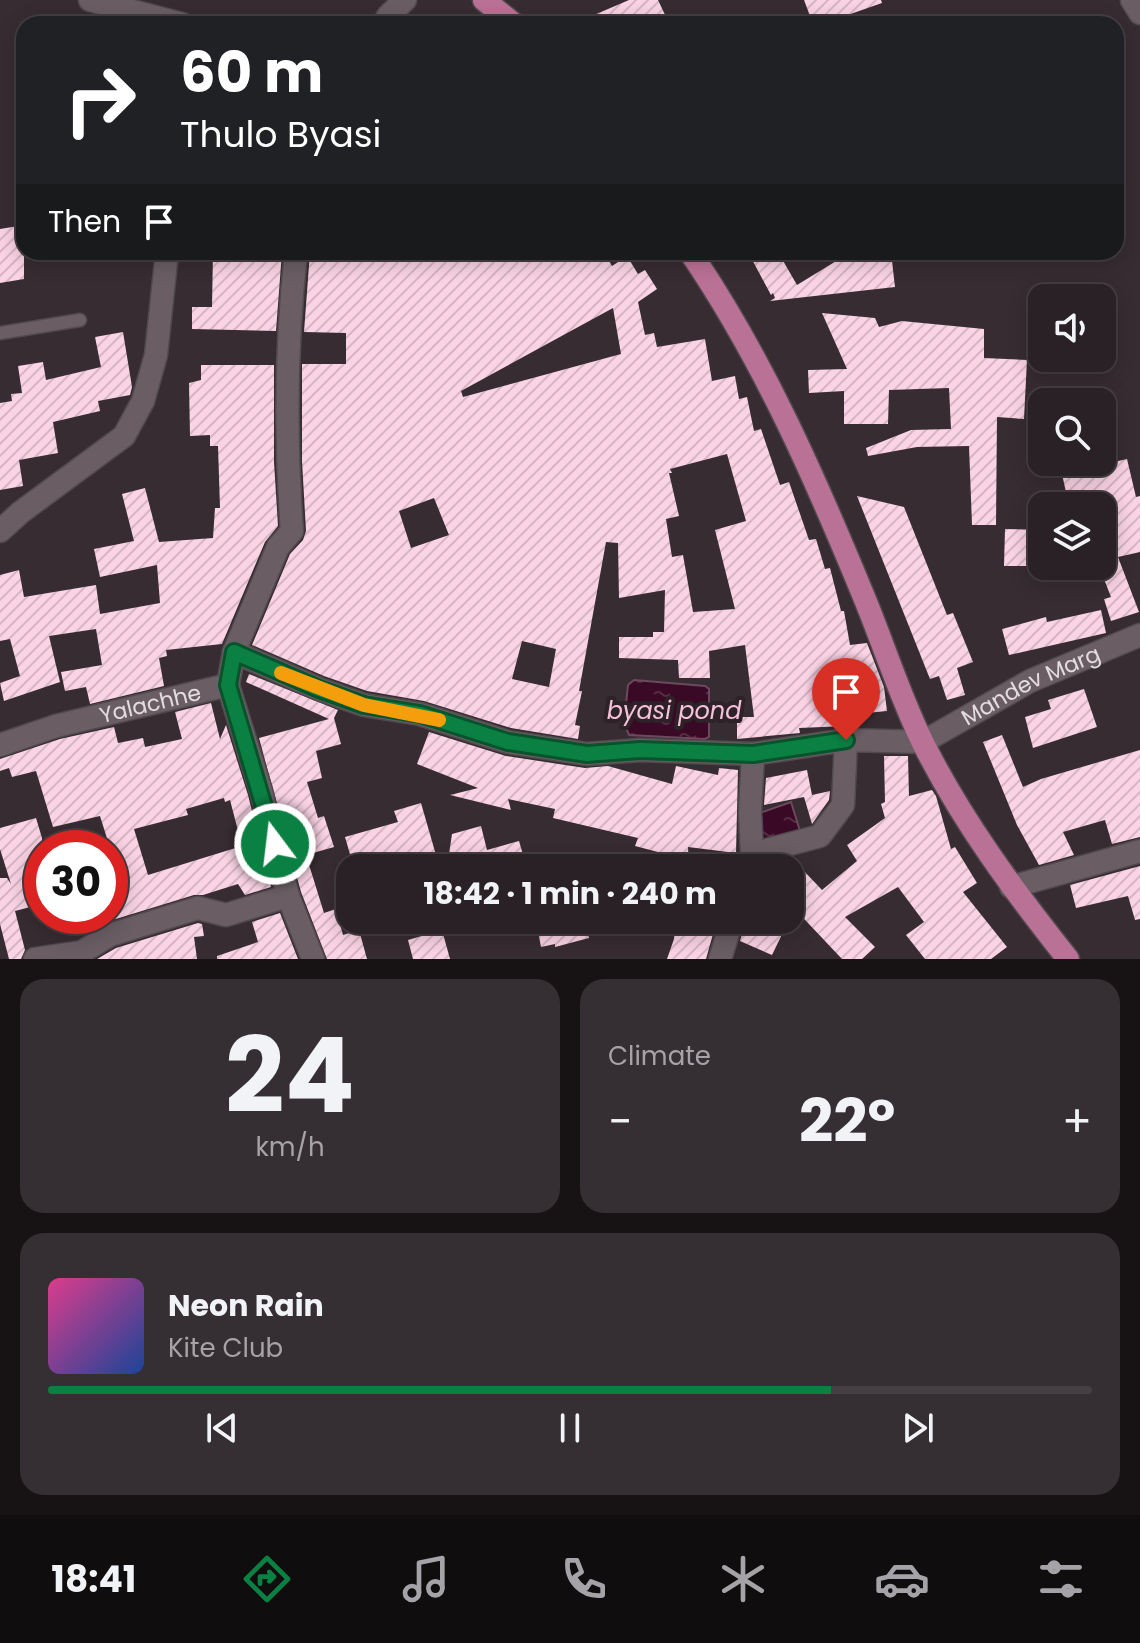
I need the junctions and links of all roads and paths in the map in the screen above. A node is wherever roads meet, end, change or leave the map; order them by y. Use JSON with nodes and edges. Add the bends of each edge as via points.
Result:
{"nodes":[{"id":1,"x":90,"y":0,"type":"edge"},
{"id":2,"x":405,"y":0,"type":"edge"},
{"id":3,"x":484,"y":0,"type":"edge"},
{"id":4,"x":1132,"y":0,"type":"edge"},
{"id":5,"x":1140,"y":13,"type":"edge"},
{"id":6,"x":151,"y":16,"type":"edge"},
{"id":7,"x":388,"y":16,"type":"edge"},
{"id":8,"x":504,"y":16,"type":"edge"},
{"id":9,"x":166,"y":260,"type":"edge"},
{"id":10,"x":296,"y":260,"type":"edge"},
{"id":11,"x":695,"y":260,"type":"edge"},
{"id":12,"x":80,"y":320,"type":"dead end"},
{"id":13,"x":0,"y":333,"type":"edge"},
{"id":14,"x":0,"y":531,"type":"edge"},
{"id":15,"x":1140,"y":635,"type":"edge"},
{"id":16,"x":234,"y":652,"type":"junction"},
{"id":17,"x":228,"y":685,"type":"junction"},
{"id":18,"x":846,"y":740,"type":"junction"},
{"id":19,"x":923,"y":742,"type":"junction"},
{"id":20,"x":0,"y":745,"type":"edge"},
{"id":21,"x":753,"y":754,"type":"junction"},
{"id":22,"x":1140,"y":851,"type":"edge"},
{"id":23,"x":750,"y":854,"type":"edge"},
{"id":24,"x":770,"y":854,"type":"edge"},
{"id":25,"x":1011,"y":887,"type":"junction"},
{"id":26,"x":288,"y":896,"type":"junction"},
{"id":27,"x":728,"y":934,"type":"edge"},
{"id":28,"x":35,"y":959,"type":"edge"},
{"id":29,"x":313,"y":959,"type":"edge"},
{"id":30,"x":720,"y":959,"type":"edge"},
{"id":31,"x":1068,"y":959,"type":"edge"}],
"edges":[{"from":1,"to":6,"type":"street"},
{"from":2,"to":7,"type":"street"},
{"from":3,"to":8,"type":"main road"},
{"from":4,"to":5,"type":"street"},
{"from":9,"to":14,"type":"street","via":[[156,355],[143,401],[124,436]]},
{"from":10,"to":16,"type":"street","via":[[288,417],[292,531],[278,547]]},
{"from":11,"to":19,"type":"main road","via":[[787,422]]},
{"from":12,"to":13,"type":"lane"},
{"from":15,"to":19,"type":"street","name":"Mandev Marg","via":[[1030,681]]},
{"from":16,"to":17,"type":"street"},
{"from":16,"to":21,"type":"street","via":[[364,705],[420,714],[508,742],[587,754]]},
{"from":17,"to":20,"type":"street","name":"Yalachhe","via":[[56,726]]},
{"from":17,"to":26,"type":"street","name":"Yalachhe"},
{"from":18,"to":19,"type":"street"},
{"from":18,"to":21,"type":"street"},
{"from":18,"to":24,"type":"street","via":[[843,805],[820,836]]},
{"from":19,"to":25,"type":"main road"},
{"from":21,"to":23,"type":"street"},
{"from":22,"to":25,"type":"street"},
{"from":25,"to":31,"type":"main road"},
{"from":26,"to":28,"type":"street","via":[[226,915],[198,908],[110,935],[82,952]]},
{"from":26,"to":29,"type":"street","name":"Yalachhe"},
{"from":27,"to":30,"type":"street"}]}
